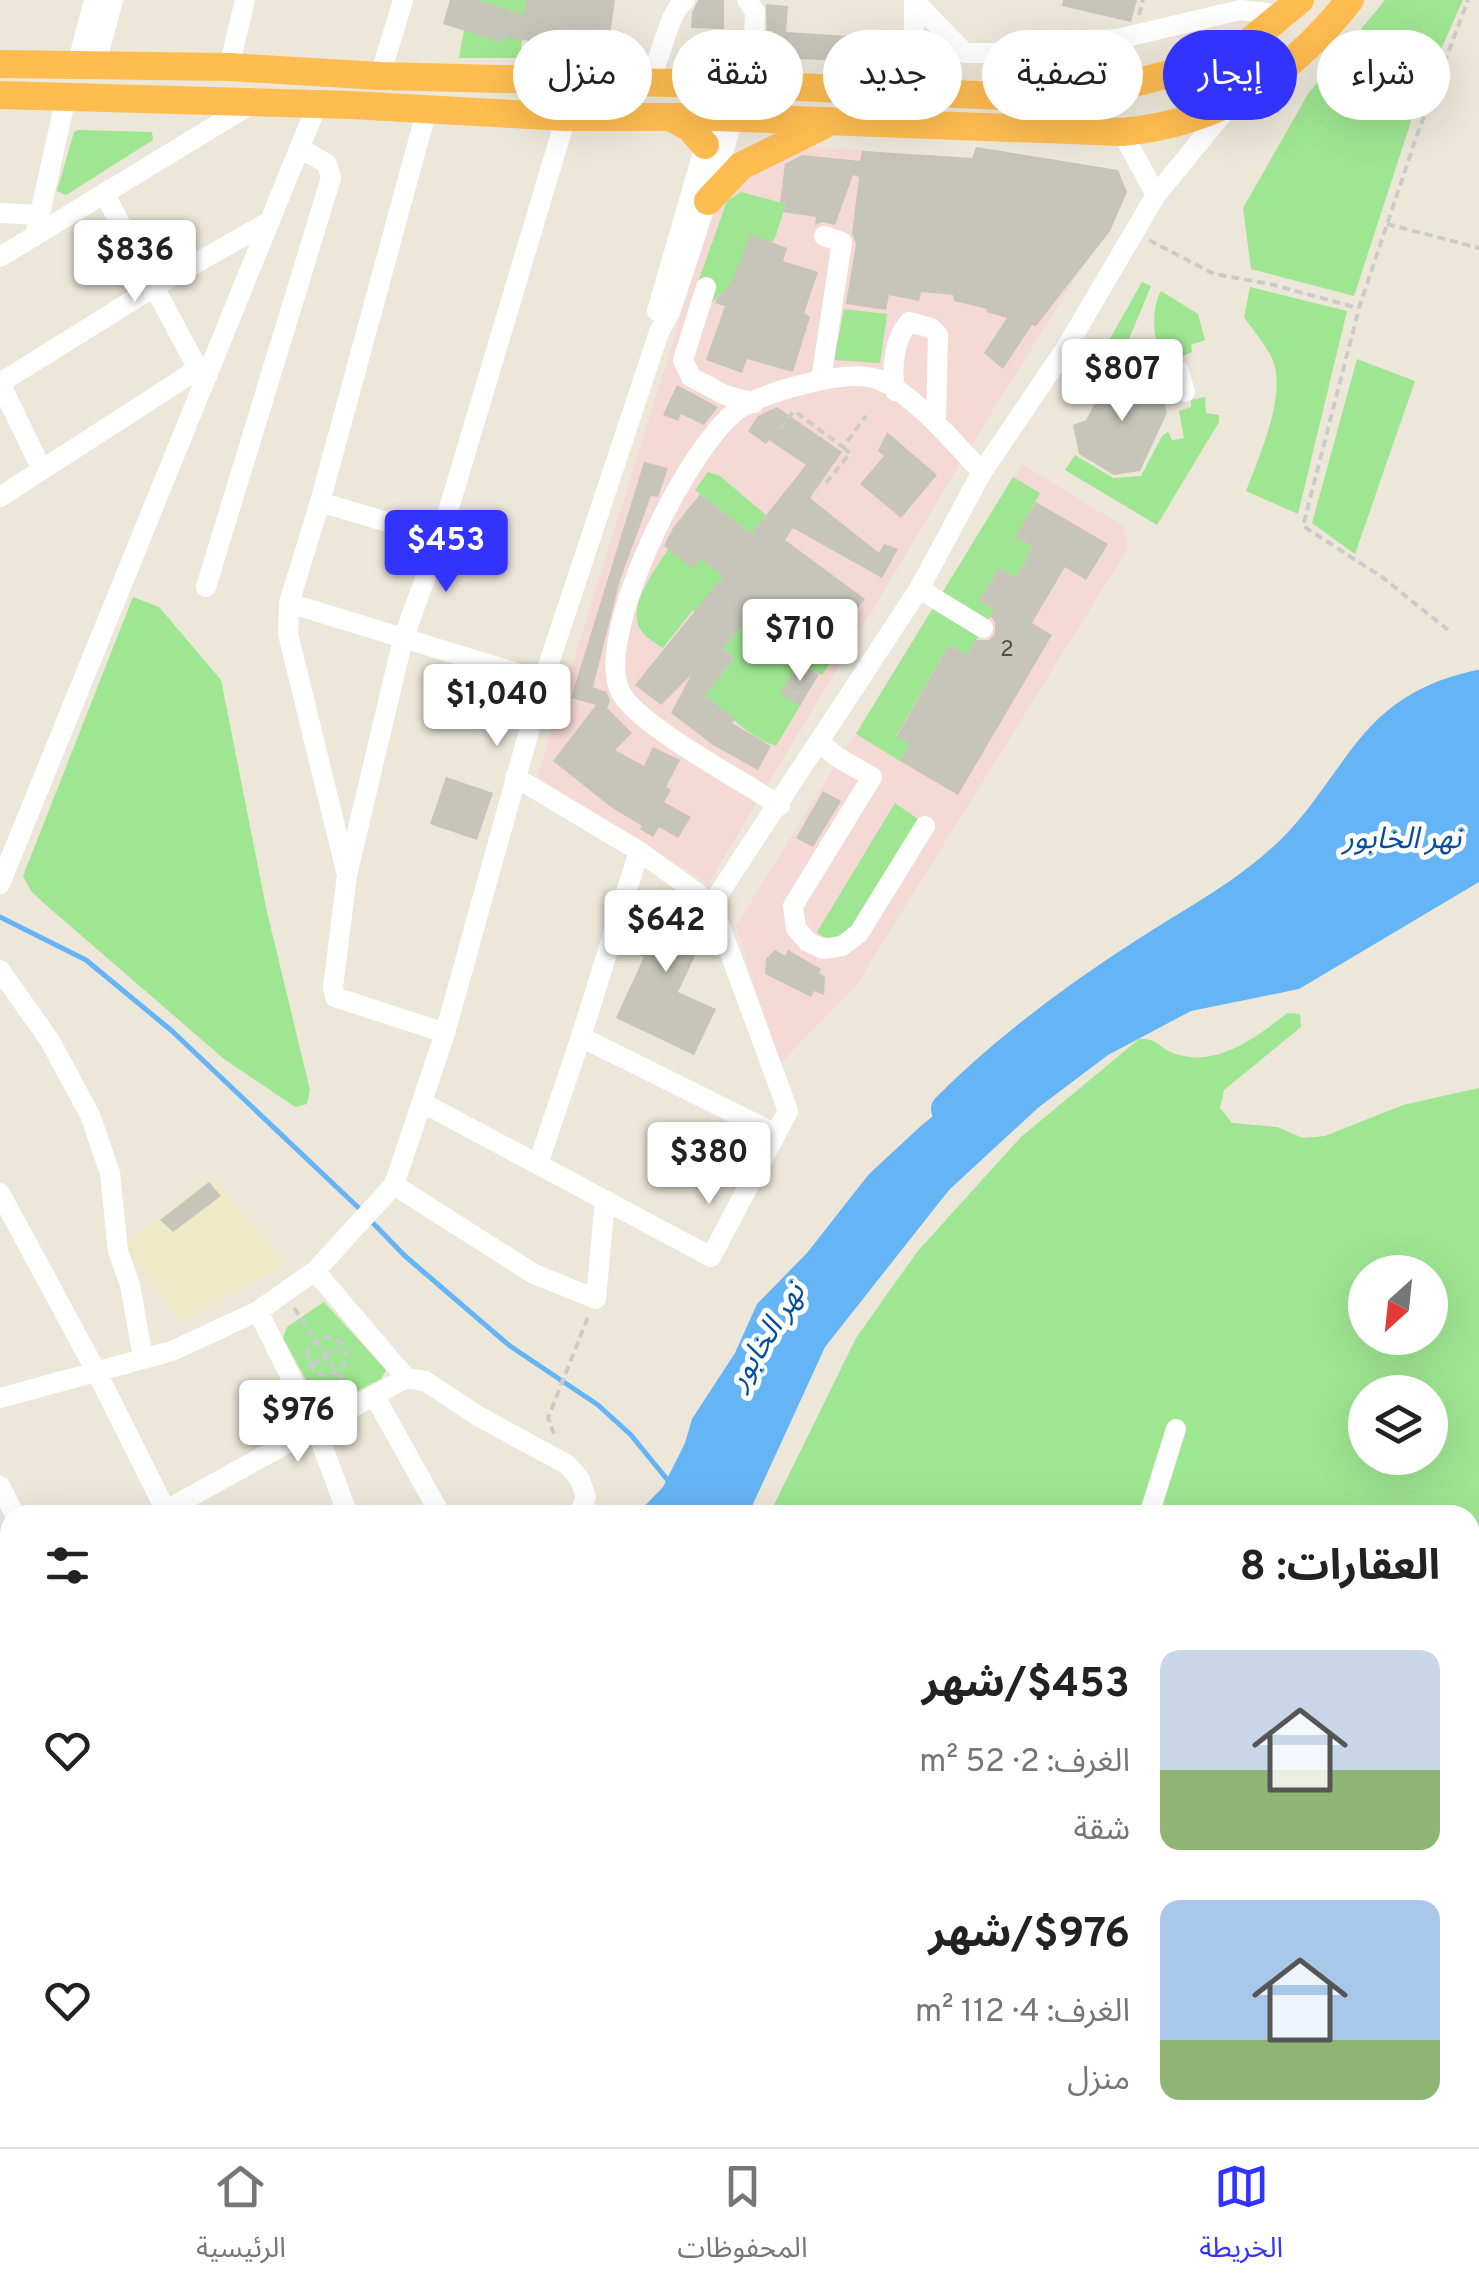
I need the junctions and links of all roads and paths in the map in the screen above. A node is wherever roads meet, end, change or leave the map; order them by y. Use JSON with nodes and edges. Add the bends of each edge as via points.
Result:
{"nodes":[{"id":1,"x":94,"y":0,"type":"edge"},
{"id":2,"x":112,"y":0,"type":"edge"},
{"id":3,"x":245,"y":0,"type":"edge"},
{"id":4,"x":402,"y":0,"type":"edge"},
{"id":5,"x":747,"y":0,"type":"edge"},
{"id":6,"x":914,"y":0,"type":"edge"},
{"id":7,"x":1350,"y":0,"type":"edge"},
{"id":8,"x":1468,"y":0,"type":"edge"},
{"id":9,"x":681,"y":2,"type":"edge"},
{"id":10,"x":1290,"y":9,"type":"edge"},
{"id":11,"x":754,"y":30,"type":"edge"},
{"id":12,"x":914,"y":30,"type":"edge"},
{"id":13,"x":1297,"y":57,"type":"edge"},
{"id":14,"x":0,"y":64,"type":"edge"},
{"id":15,"x":86,"y":64,"type":"junction"},
{"id":16,"x":229,"y":66,"type":"junction"},
{"id":17,"x":652,"y":74,"type":"edge"},
{"id":18,"x":380,"y":76,"type":"junction"},
{"id":19,"x":513,"y":79,"type":"edge"},
{"id":20,"x":0,"y":95,"type":"edge"},
{"id":21,"x":962,"y":95,"type":"edge"},
{"id":22,"x":66,"y":96,"type":"junction"},
{"id":23,"x":251,"y":104,"type":"junction"},
{"id":24,"x":318,"y":106,"type":"junction"},
{"id":25,"x":426,"y":109,"type":"junction"},
{"id":26,"x":513,"y":114,"type":"edge"},
{"id":27,"x":652,"y":116,"type":"edge"},
{"id":28,"x":670,"y":116,"type":"joint"},
{"id":29,"x":803,"y":119,"type":"edge"},
{"id":30,"x":565,"y":120,"type":"edge"},
{"id":31,"x":719,"y":120,"type":"edge"},
{"id":32,"x":722,"y":120,"type":"edge"},
{"id":33,"x":1195,"y":120,"type":"edge"},
{"id":34,"x":1218,"y":120,"type":"edge"},
{"id":35,"x":836,"y":122,"type":"junction"},
{"id":36,"x":1122,"y":132,"type":"junction"},
{"id":37,"x":705,"y":146,"type":"junction"},
{"id":38,"x":300,"y":148,"type":"junction"},
{"id":39,"x":104,"y":193,"type":"junction"},
{"id":40,"x":1156,"y":195,"type":"junction"},
{"id":41,"x":708,"y":201,"type":"junction"},
{"id":42,"x":0,"y":213,"type":"edge"},
{"id":43,"x":270,"y":221,"type":"junction"},
{"id":44,"x":1387,"y":224,"type":"junction"},
{"id":45,"x":37,"y":225,"type":"junction"},
{"id":46,"x":1136,"y":233,"type":"junction"},
{"id":47,"x":824,"y":236,"type":"dead end"},
{"id":48,"x":1479,"y":248,"type":"edge"},
{"id":49,"x":0,"y":257,"type":"edge"},
{"id":50,"x":154,"y":287,"type":"junction"},
{"id":51,"x":706,"y":287,"type":"dead end"},
{"id":52,"x":1359,"y":308,"type":"junction"},
{"id":53,"x":659,"y":332,"type":"junction"},
{"id":54,"x":1066,"y":348,"type":"junction"},
{"id":55,"x":203,"y":372,"type":"junction"},
{"id":56,"x":821,"y":380,"type":"junction"},
{"id":57,"x":0,"y":383,"type":"edge"},
{"id":58,"x":895,"y":390,"type":"junction"},
{"id":59,"x":1185,"y":392,"type":"dead end"},
{"id":60,"x":754,"y":403,"type":"junction"},
{"id":61,"x":866,"y":416,"type":"dead end"},
{"id":62,"x":936,"y":423,"type":"junction"},
{"id":63,"x":780,"y":430,"type":"dead end"},
{"id":64,"x":843,"y":447,"type":"junction"},
{"id":65,"x":42,"y":470,"type":"junction"},
{"id":66,"x":982,"y":472,"type":"junction"},
{"id":67,"x":826,"y":484,"type":"dead end"},
{"id":68,"x":0,"y":497,"type":"edge"},
{"id":69,"x":320,"y":502,"type":"junction"},
{"id":70,"x":440,"y":538,"type":"junction"},
{"id":71,"x":206,"y":587,"type":"dead end"},
{"id":72,"x":919,"y":589,"type":"junction"},
{"id":73,"x":289,"y":603,"type":"junction"},
{"id":74,"x":983,"y":628,"type":"dead end"},
{"id":75,"x":1448,"y":630,"type":"dead end"},
{"id":76,"x":403,"y":639,"type":"junction"},
{"id":77,"x":543,"y":682,"type":"junction"},
{"id":78,"x":820,"y":743,"type":"junction"},
{"id":79,"x":515,"y":777,"type":"junction"},
{"id":80,"x":780,"y":806,"type":"junction"},
{"id":81,"x":925,"y":826,"type":"dead end"},
{"id":82,"x":638,"y":852,"type":"junction"},
{"id":83,"x":348,"y":876,"type":"junction"},
{"id":84,"x":2,"y":879,"type":"edge"},
{"id":85,"x":712,"y":904,"type":"junction"},
{"id":86,"x":0,"y":970,"type":"edge"},
{"id":87,"x":445,"y":1033,"type":"junction"},
{"id":88,"x":582,"y":1036,"type":"junction"},
{"id":89,"x":423,"y":1102,"type":"junction"},
{"id":90,"x":776,"y":1134,"type":"junction"},
{"id":91,"x":538,"y":1164,"type":"junction"},
{"id":92,"x":394,"y":1185,"type":"junction"},
{"id":93,"x":0,"y":1193,"type":"edge"},
{"id":94,"x":605,"y":1200,"type":"junction"},
{"id":95,"x":321,"y":1265,"type":"junction"},
{"id":96,"x":284,"y":1293,"type":"junction"},
{"id":97,"x":258,"y":1311,"type":"junction"},
{"id":98,"x":582,"y":1332,"type":"dead end"},
{"id":99,"x":316,"y":1340,"type":"junction"},
{"id":100,"x":343,"y":1346,"type":"junction"},
{"id":101,"x":326,"y":1356,"type":"junction"},
{"id":102,"x":143,"y":1358,"type":"junction"},
{"id":103,"x":311,"y":1366,"type":"junction"},
{"id":104,"x":96,"y":1371,"type":"junction"},
{"id":105,"x":337,"y":1372,"type":"junction"},
{"id":106,"x":291,"y":1378,"type":"junction"},
{"id":107,"x":406,"y":1378,"type":"junction"},
{"id":108,"x":0,"y":1398,"type":"edge"},
{"id":109,"x":366,"y":1400,"type":"junction"},
{"id":110,"x":548,"y":1418,"type":"dead end"},
{"id":111,"x":315,"y":1426,"type":"junction"},
{"id":112,"x":1176,"y":1430,"type":"dead end"},
{"id":113,"x":163,"y":1505,"type":"edge"},
{"id":114,"x":179,"y":1505,"type":"edge"},
{"id":115,"x":344,"y":1505,"type":"edge"},
{"id":116,"x":434,"y":1505,"type":"edge"},
{"id":117,"x":583,"y":1505,"type":"edge"},
{"id":118,"x":1152,"y":1505,"type":"edge"}],
"edges":[{"from":1,"to":15,"type":"street"},
{"from":2,"to":15,"type":"street"},
{"from":3,"to":16,"type":"street"},
{"from":4,"to":18,"type":"street"},
{"from":5,"to":11,"type":"street"},
{"from":6,"to":10,"type":"street","via":[[964,53],[1118,39],[1240,10]]},
{"from":6,"to":12,"type":"street"},
{"from":7,"to":13,"type":"highway"},
{"from":8,"to":44,"type":"path"},
{"from":9,"to":17,"type":"street"},
{"from":10,"to":21,"type":"highway","via":[[1244,45],[1204,65],[1111,89],[1022,98]]},
{"from":14,"to":15,"type":"highway"},
{"from":15,"to":16,"type":"highway"},
{"from":16,"to":18,"type":"highway"},
{"from":18,"to":19,"type":"highway"},
{"from":20,"to":22,"type":"highway"},
{"from":22,"to":23,"type":"highway"},
{"from":22,"to":45,"type":"street"},
{"from":23,"to":24,"type":"highway"},
{"from":23,"to":39,"type":"street"},
{"from":24,"to":25,"type":"highway"},
{"from":24,"to":38,"type":"street"},
{"from":25,"to":26,"type":"highway"},
{"from":25,"to":69,"type":"street"},
{"from":27,"to":28,"type":"highway"},
{"from":28,"to":37,"type":"highway"},
{"from":29,"to":35,"type":"highway"},
{"from":30,"to":70,"type":"street"},
{"from":31,"to":37,"type":"street"},
{"from":32,"to":41,"type":"street"},
{"from":33,"to":36,"type":"highway"},
{"from":34,"to":40,"type":"street"},
{"from":35,"to":36,"type":"highway"},
{"from":35,"to":41,"type":"highway","via":[[741,166]]},
{"from":36,"to":40,"type":"street"},
{"from":37,"to":53,"type":"street","via":[[658,308]]},
{"from":38,"to":43,"type":"street"},
{"from":38,"to":71,"type":"street","via":[[326,164],[331,178]]},
{"from":39,"to":45,"type":"street"},
{"from":39,"to":50,"type":"street"},
{"from":40,"to":46,"type":"street"},
{"from":41,"to":53,"type":"street"},
{"from":42,"to":45,"type":"street"},
{"from":43,"to":50,"type":"street"},
{"from":43,"to":55,"type":"street"},
{"from":44,"to":48,"type":"path"},
{"from":44,"to":52,"type":"path"},
{"from":45,"to":49,"type":"street"},
{"from":46,"to":52,"type":"path","via":[[1214,274]]},
{"from":46,"to":54,"type":"street"},
{"from":47,"to":56,"type":"street","via":[[842,242]]},
{"from":50,"to":55,"type":"street"},
{"from":50,"to":57,"type":"street"},
{"from":51,"to":60,"type":"street","via":[[683,360],[691,377]]},
{"from":52,"to":75,"type":"path","via":[[1303,526]]},
{"from":53,"to":77,"type":"street"},
{"from":54,"to":59,"type":"street","via":[[1101,363],[1156,362],[1178,371]]},
{"from":54,"to":66,"type":"street"},
{"from":55,"to":65,"type":"street"},
{"from":55,"to":84,"type":"street"},
{"from":56,"to":58,"type":"street","via":[[853,374]]},
{"from":56,"to":60,"type":"street"},
{"from":57,"to":65,"type":"street"},
{"from":58,"to":62,"type":"street"},
{"from":58,"to":62,"type":"street","via":[[891,371],[903,328],[909,322],[931,328],[940,361]]},
{"from":60,"to":80,"type":"street","via":[[741,408],[706,448],[650,539],[619,629],[614,671],[621,693],[642,714]]},
{"from":61,"to":64,"type":"path"},
{"from":62,"to":66,"type":"street"},
{"from":63,"to":64,"type":"path","via":[[794,411]]},
{"from":64,"to":67,"type":"path","via":[[850,453]]},
{"from":65,"to":68,"type":"street"},
{"from":66,"to":72,"type":"street"},
{"from":69,"to":70,"type":"street"},
{"from":69,"to":73,"type":"street"},
{"from":70,"to":76,"type":"street"},
{"from":72,"to":74,"type":"street"},
{"from":72,"to":78,"type":"street"},
{"from":73,"to":76,"type":"street"},
{"from":73,"to":83,"type":"street","via":[[288,634]]},
{"from":76,"to":77,"type":"street"},
{"from":76,"to":83,"type":"street"},
{"from":77,"to":79,"type":"street"},
{"from":78,"to":80,"type":"street"},
{"from":78,"to":81,"type":"street","via":[[872,776],[793,906],[796,928],[808,942],[823,949],[842,946],[860,932]]},
{"from":79,"to":82,"type":"street"},
{"from":79,"to":87,"type":"street"},
{"from":80,"to":85,"type":"street"},
{"from":82,"to":85,"type":"street"},
{"from":82,"to":88,"type":"street"},
{"from":83,"to":87,"type":"street","via":[[335,997]]},
{"from":85,"to":90,"type":"street","via":[[788,1111]]},
{"from":86,"to":102,"type":"street","via":[[90,1115],[110,1173],[118,1251]]},
{"from":87,"to":89,"type":"street"},
{"from":88,"to":90,"type":"street"},
{"from":88,"to":91,"type":"street"},
{"from":89,"to":91,"type":"street"},
{"from":89,"to":92,"type":"street"},
{"from":90,"to":94,"type":"street","via":[[711,1257]]},
{"from":91,"to":94,"type":"street"},
{"from":92,"to":94,"type":"street","via":[[534,1274],[596,1299]]},
{"from":92,"to":95,"type":"street"},
{"from":93,"to":104,"type":"street"},
{"from":95,"to":96,"type":"street"},
{"from":95,"to":107,"type":"street"},
{"from":96,"to":97,"type":"street"},
{"from":96,"to":99,"type":"path"},
{"from":97,"to":102,"type":"street"},
{"from":97,"to":106,"type":"street"},
{"from":98,"to":110,"type":"path"},
{"from":99,"to":100,"type":"path","via":[[328,1336]]},
{"from":99,"to":101,"type":"path"},
{"from":99,"to":103,"type":"path","via":[[309,1349]]},
{"from":100,"to":101,"type":"path"},
{"from":100,"to":105,"type":"path","via":[[345,1362]]},
{"from":101,"to":103,"type":"path"},
{"from":101,"to":105,"type":"path"},
{"from":102,"to":104,"type":"street"},
{"from":103,"to":105,"type":"path","via":[[326,1375]]},
{"from":103,"to":106,"type":"path"},
{"from":104,"to":108,"type":"street"},
{"from":104,"to":113,"type":"street"},
{"from":105,"to":109,"type":"path"},
{"from":106,"to":111,"type":"street"},
{"from":107,"to":109,"type":"street"},
{"from":107,"to":117,"type":"street","via":[[425,1381],[568,1465],[580,1480]]},
{"from":109,"to":111,"type":"street"},
{"from":109,"to":116,"type":"street"},
{"from":111,"to":114,"type":"street"},
{"from":111,"to":115,"type":"street"},
{"from":112,"to":118,"type":"street"}]}
